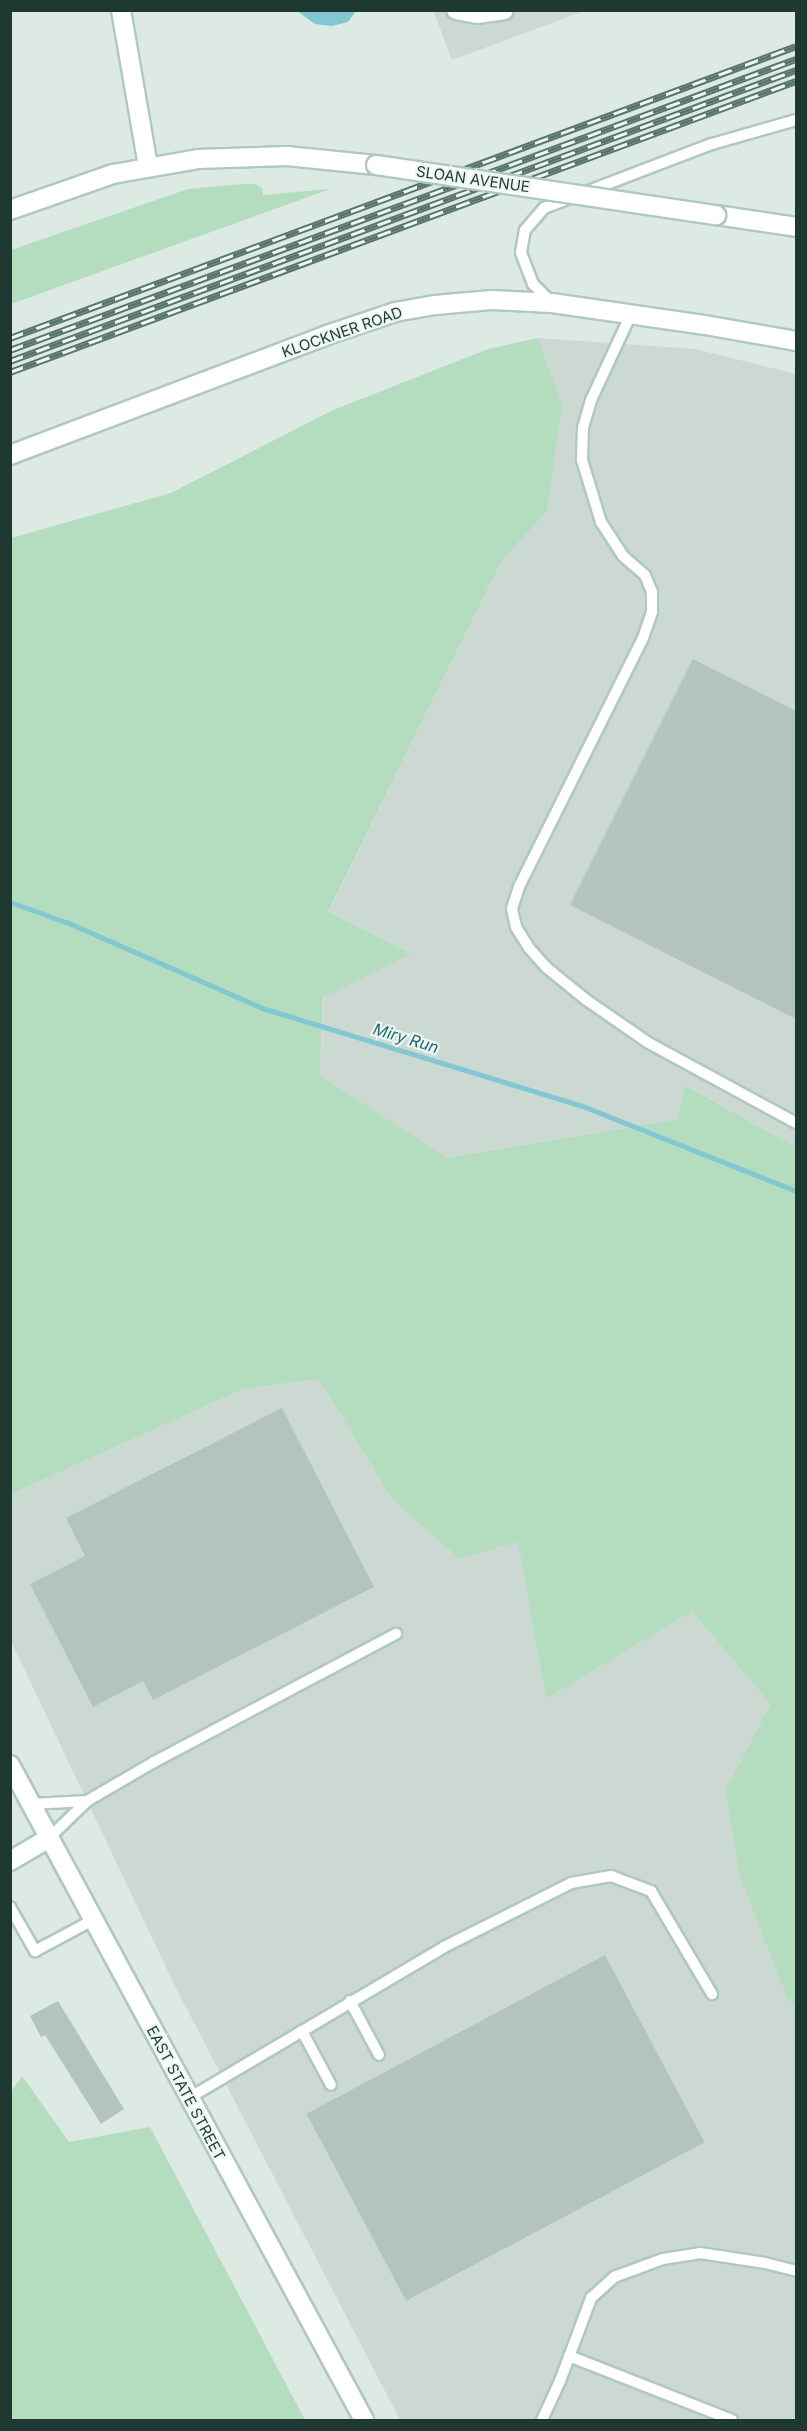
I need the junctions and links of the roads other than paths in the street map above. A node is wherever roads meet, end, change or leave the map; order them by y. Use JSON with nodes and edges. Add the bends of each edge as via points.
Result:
{"nodes":[{"id":1,"x":121,"y":10,"type":"edge"},
{"id":2,"x":456,"y":10,"type":"edge"},
{"id":3,"x":504,"y":10,"type":"edge"},
{"id":4,"x":796,"y":120,"type":"edge"},
{"id":5,"x":147,"y":166,"type":"junction"},
{"id":6,"x":10,"y":210,"type":"edge"},
{"id":7,"x":796,"y":227,"type":"edge"},
{"id":8,"x":552,"y":303,"type":"junction"},
{"id":9,"x":631,"y":314,"type":"junction"},
{"id":10,"x":796,"y":341,"type":"edge"},
{"id":11,"x":10,"y":455,"type":"edge"},
{"id":12,"x":796,"y":1122,"type":"edge"},
{"id":13,"x":396,"y":1634,"type":"dead end"},
{"id":14,"x":10,"y":1765,"type":"edge"},
{"id":15,"x":87,"y":1801,"type":"junction"},
{"id":16,"x":31,"y":1804,"type":"junction"},
{"id":17,"x":49,"y":1839,"type":"junction"},
{"id":18,"x":10,"y":1861,"type":"edge"},
{"id":19,"x":10,"y":1907,"type":"edge"},
{"id":20,"x":93,"y":1920,"type":"junction"},
{"id":21,"x":712,"y":1994,"type":"dead end"},
{"id":22,"x":350,"y":2001,"type":"junction"},
{"id":23,"x":302,"y":2031,"type":"junction"},
{"id":24,"x":379,"y":2055,"type":"dead end"},
{"id":25,"x":332,"y":2085,"type":"dead end"},
{"id":26,"x":189,"y":2098,"type":"junction"},
{"id":27,"x":796,"y":2271,"type":"edge"},
{"id":28,"x":569,"y":2356,"type":"junction"},
{"id":29,"x":364,"y":2421,"type":"edge"},
{"id":30,"x":542,"y":2421,"type":"edge"},
{"id":31,"x":732,"y":2421,"type":"edge"}],
"edges":[{"from":1,"to":5,"type":"main road"},
{"from":2,"to":3,"type":"main road","via":[[477,14]]},
{"from":4,"to":8,"type":"lane","via":[[712,144],[544,208],[525,230],[521,252],[533,284]]},
{"from":5,"to":6,"type":"main road","name":"SLOAN AVENUE"},
{"from":5,"to":7,"type":"main road","name":"SLOAN AVENUE","bridge":true,"via":[[198,159],[275,156],[347,161]]},
{"from":8,"to":9,"type":"main road","name":"KLOCKNER ROAD"},
{"from":8,"to":11,"type":"main road","name":"KLOCKNER ROAD","via":[[454,302],[387,315]]},
{"from":9,"to":10,"type":"main road","name":"KLOCKNER ROAD"},
{"from":9,"to":12,"type":"lane","via":[[591,400],[583,428],[582,460],[601,522],[623,556],[645,575],[652,592],[652,612],[643,638],[524,876],[512,909],[516,927],[528,948],[585,999],[647,1042]]},
{"from":13,"to":15,"type":"lane"},
{"from":14,"to":16,"type":"main road","name":"EAST STATE STREET"},
{"from":15,"to":16,"type":"lane"},
{"from":15,"to":17,"type":"lane"},
{"from":16,"to":17,"type":"main road","name":"EAST STATE STREET"},
{"from":17,"to":18,"type":"main road"},
{"from":17,"to":20,"type":"main road","name":"EAST STATE STREET"},
{"from":19,"to":20,"type":"lane","via":[[35,1951]]},
{"from":20,"to":26,"type":"main road","name":"EAST STATE STREET"},
{"from":21,"to":22,"type":"lane","via":[[651,1891],[611,1876],[571,1883],[444,1947]]},
{"from":22,"to":23,"type":"lane"},
{"from":22,"to":24,"type":"lane"},
{"from":23,"to":25,"type":"lane"},
{"from":23,"to":26,"type":"lane"},
{"from":26,"to":29,"type":"main road","name":"EAST STATE STREET"},
{"from":27,"to":28,"type":"lane","via":[[765,2262],[700,2253],[653,2262],[614,2277],[591,2298]]},
{"from":28,"to":30,"type":"lane"},
{"from":28,"to":31,"type":"lane"}]}
